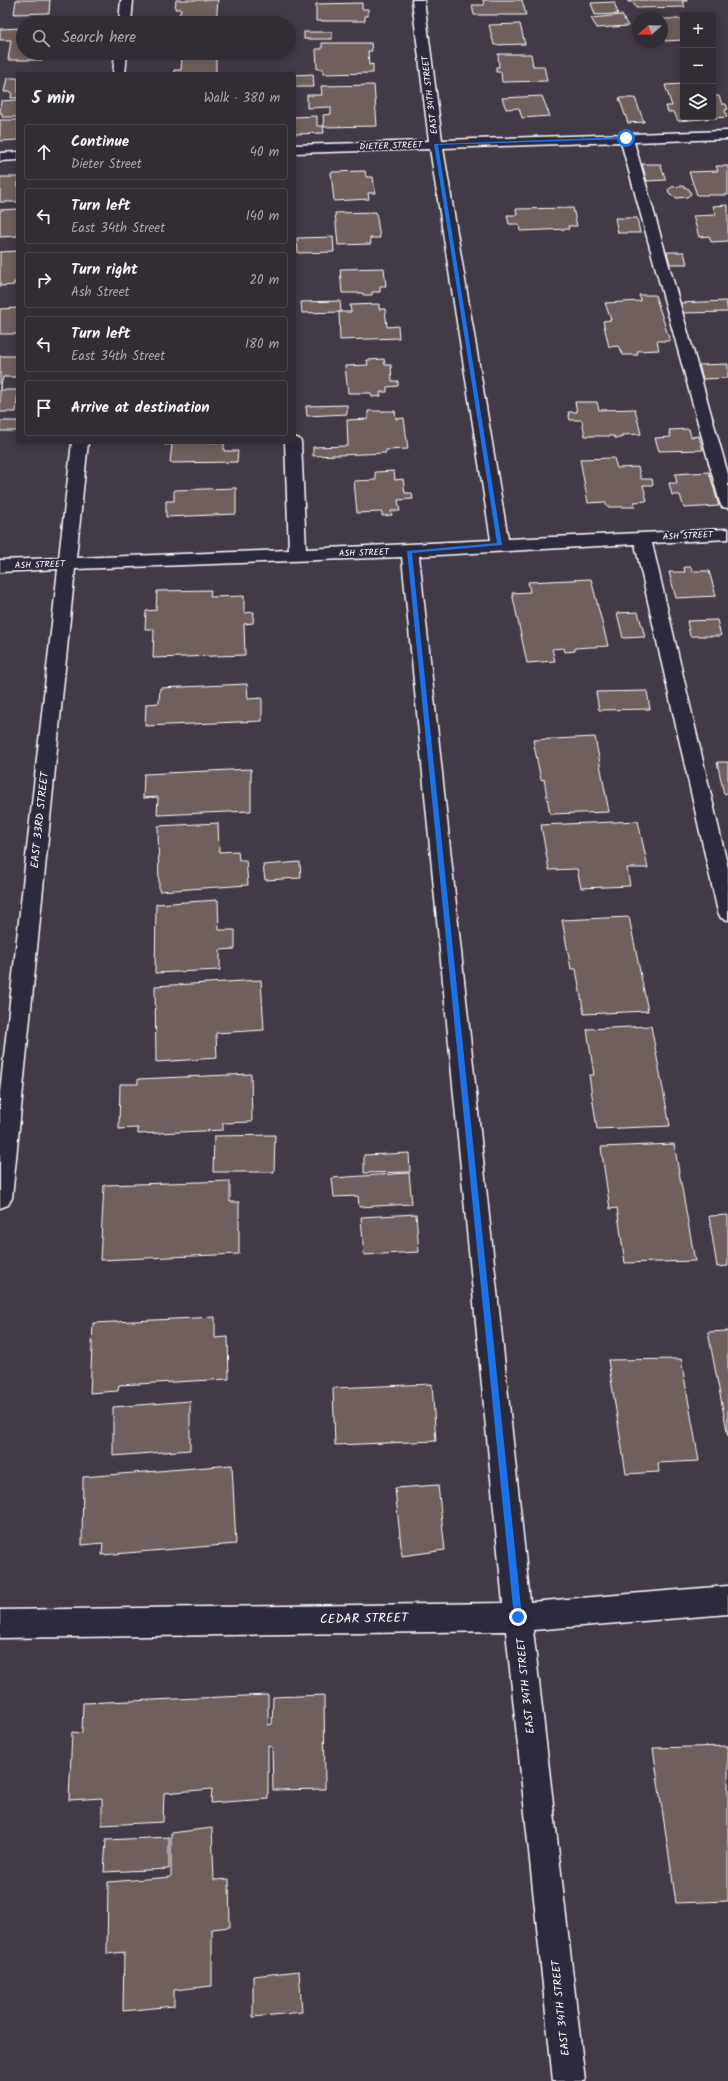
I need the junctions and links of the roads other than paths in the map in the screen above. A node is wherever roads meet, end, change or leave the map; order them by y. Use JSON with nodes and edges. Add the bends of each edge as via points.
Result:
{"nodes":[{"id":1,"x":127,"y":0,"type":"edge"},
{"id":2,"x":418,"y":0,"type":"edge"},
{"id":3,"x":126,"y":16,"type":"edge"},
{"id":4,"x":120,"y":60,"type":"edge"},
{"id":5,"x":119,"y":72,"type":"edge"},
{"id":6,"x":728,"y":135,"type":"edge"},
{"id":7,"x":626,"y":138,"type":"junction"},
{"id":8,"x":436,"y":144,"type":"junction"},
{"id":9,"x":296,"y":149,"type":"edge"},
{"id":10,"x":16,"y":156,"type":"edge"},
{"id":11,"x":0,"y":157,"type":"edge"},
{"id":12,"x":80,"y":444,"type":"edge"},
{"id":13,"x":293,"y":444,"type":"edge"},
{"id":14,"x":728,"y":502,"type":"edge"},
{"id":15,"x":728,"y":534,"type":"edge"},
{"id":16,"x":642,"y":538,"type":"junction"},
{"id":17,"x":500,"y":545,"type":"junction"},
{"id":18,"x":410,"y":551,"type":"junction"},
{"id":19,"x":298,"y":555,"type":"junction"},
{"id":20,"x":67,"y":564,"type":"junction"},
{"id":21,"x":0,"y":566,"type":"edge"},
{"id":22,"x":728,"y":912,"type":"edge"},
{"id":23,"x":0,"y":1198,"type":"edge"},
{"id":24,"x":728,"y":1600,"type":"edge"},
{"id":25,"x":518,"y":1617,"type":"junction"},
{"id":26,"x":0,"y":1624,"type":"edge"},
{"id":27,"x":569,"y":2081,"type":"edge"}],
"edges":[{"from":1,"to":3,"type":"street"},
{"from":2,"to":8,"type":"street","name":"EAST 34TH STREET"},
{"from":4,"to":5,"type":"street"},
{"from":6,"to":7,"type":"street","name":"DIETER STREET"},
{"from":7,"to":8,"type":"street","name":"DIETER STREET"},
{"from":7,"to":14,"type":"street"},
{"from":8,"to":9,"type":"street","name":"DIETER STREET"},
{"from":8,"to":17,"type":"street","name":"EAST 34TH STREET"},
{"from":10,"to":11,"type":"street"},
{"from":12,"to":20,"type":"street","name":"EAST 33RD STREET"},
{"from":13,"to":19,"type":"street"},
{"from":15,"to":16,"type":"street","name":"ASH STREET"},
{"from":16,"to":17,"type":"street","name":"ASH STREET"},
{"from":16,"to":22,"type":"street"},
{"from":17,"to":18,"type":"street","name":"ASH STREET"},
{"from":18,"to":19,"type":"street","name":"ASH STREET"},
{"from":18,"to":25,"type":"street","name":"EAST 34TH STREET"},
{"from":19,"to":20,"type":"street","name":"ASH STREET"},
{"from":20,"to":21,"type":"street","name":"ASH STREET"},
{"from":20,"to":23,"type":"street","name":"EAST 33RD STREET"},
{"from":24,"to":25,"type":"street","name":"CEDAR STREET"},
{"from":25,"to":26,"type":"street","name":"CEDAR STREET"},
{"from":25,"to":27,"type":"street","name":"EAST 34TH STREET"}]}
